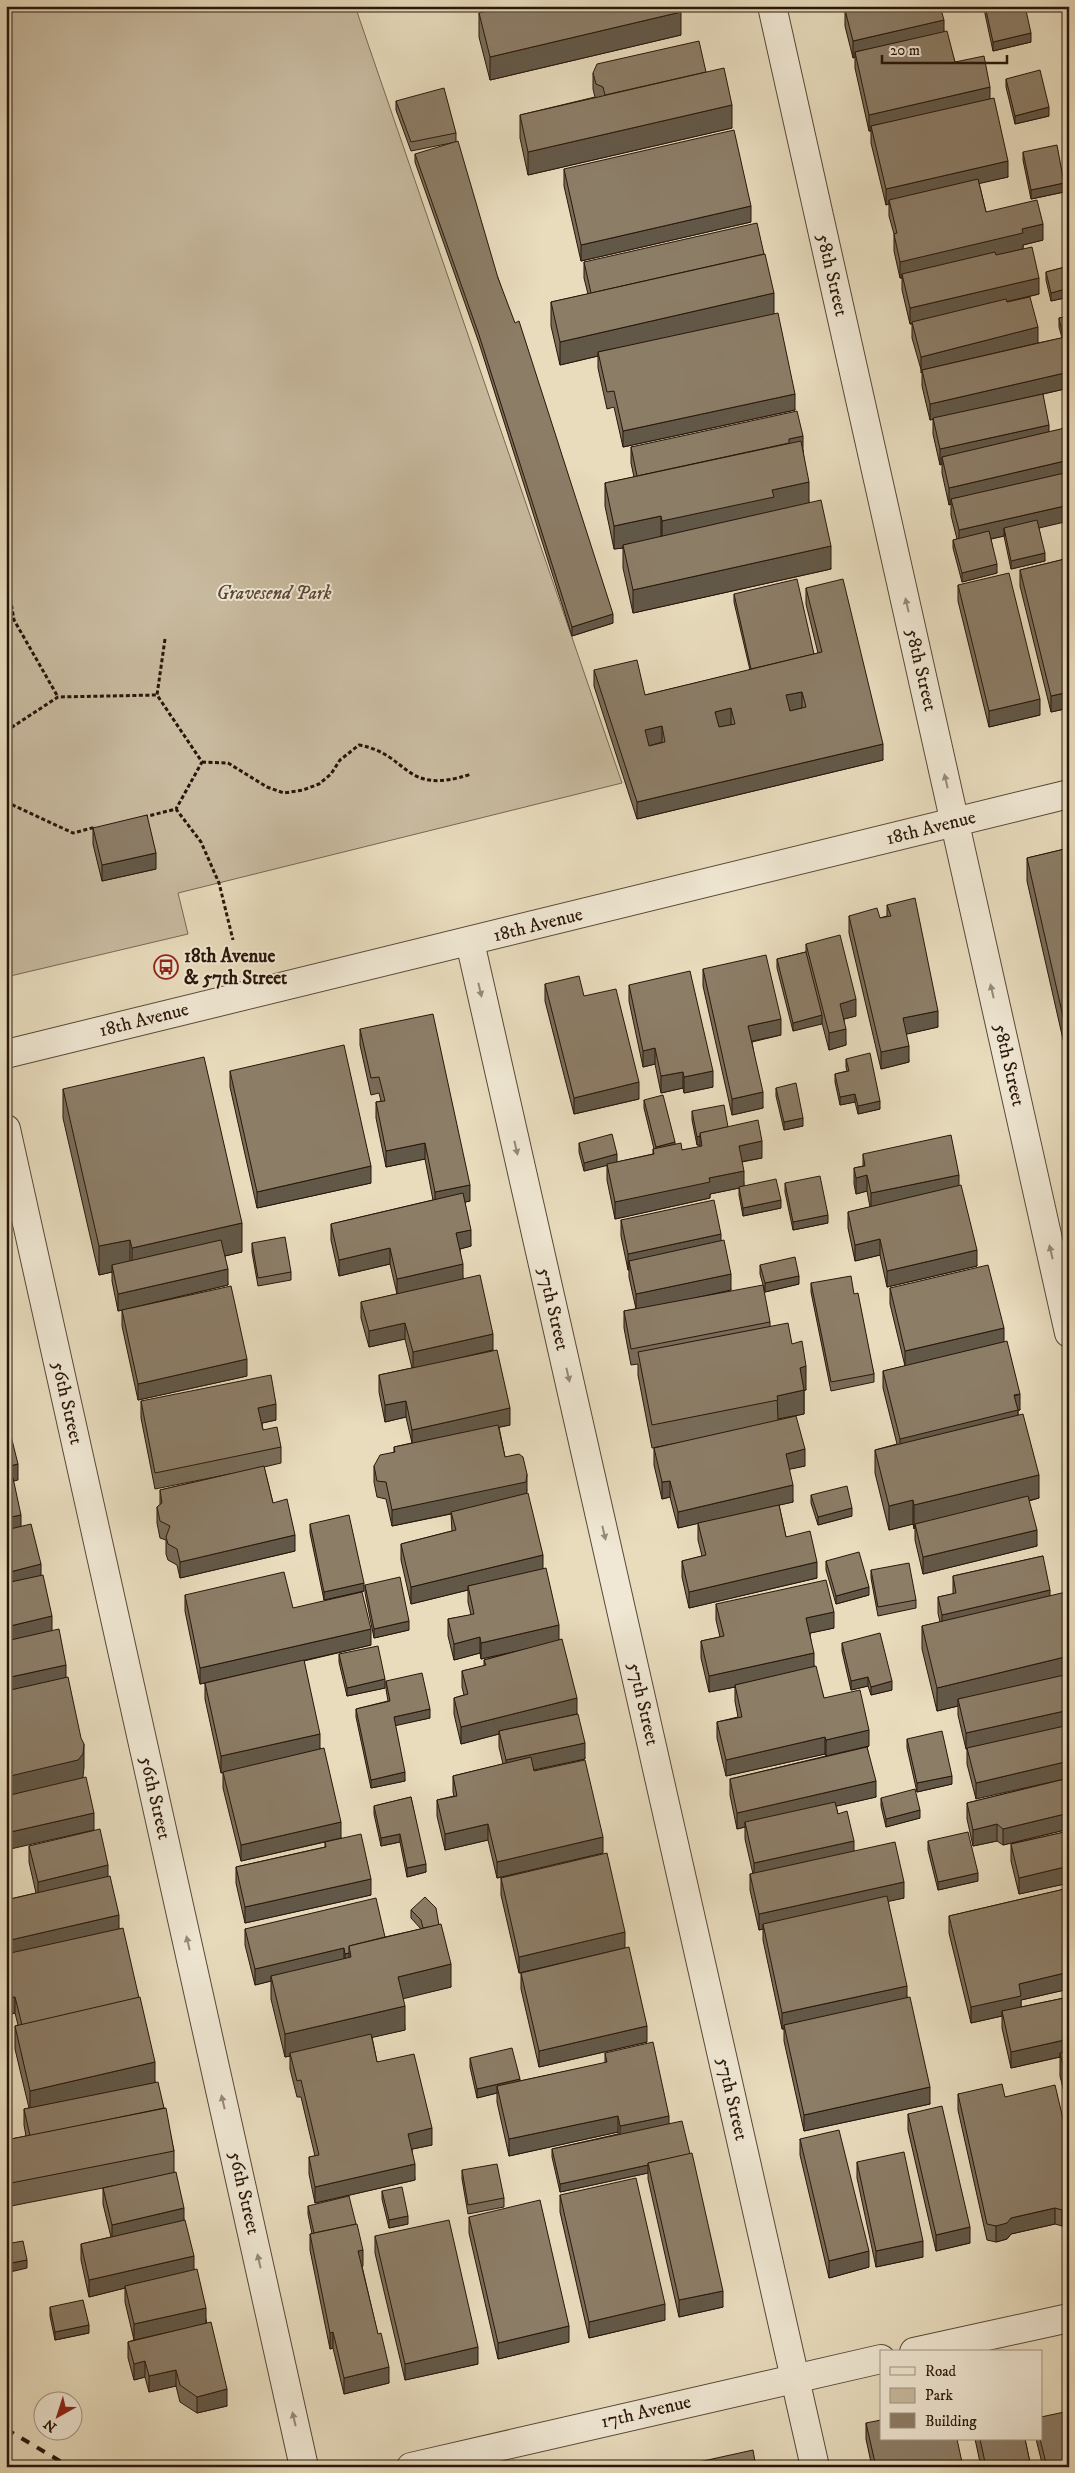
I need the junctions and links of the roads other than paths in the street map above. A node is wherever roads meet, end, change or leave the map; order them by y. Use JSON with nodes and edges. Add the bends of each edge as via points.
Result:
{"nodes":[{"id":1,"x":772,"y":6,"type":"edge"},
{"id":2,"x":1069,"y":794,"type":"edge"},
{"id":3,"x":955,"y":822,"type":"junction"},
{"id":4,"x":470,"y":942,"type":"junction"},
{"id":5,"x":6,"y":1054,"type":"edge"},
{"id":6,"x":6,"y":1130,"type":"edge"},
{"id":7,"x":1069,"y":1334,"type":"edge"},
{"id":8,"x":1069,"y":2318,"type":"edge"},
{"id":9,"x":923,"y":2350,"type":"edge"},
{"id":10,"x":880,"y":2359,"type":"edge"},
{"id":11,"x":796,"y":2378,"type":"junction"},
{"id":12,"x":304,"y":2467,"type":"edge"},
{"id":13,"x":411,"y":2467,"type":"edge"},
{"id":14,"x":815,"y":2467,"type":"edge"}],
"edges":[{"from":3,"to":1,"type":"street","name":"58th Street","one_way":true},
{"from":2,"to":3,"type":"street","name":"18th Avenue"},
{"from":3,"to":4,"type":"street","name":"18th Avenue"},
{"from":7,"to":3,"type":"street","name":"58th Street","one_way":true},
{"from":4,"to":5,"type":"street","name":"18th Avenue"},
{"from":4,"to":11,"type":"street","name":"57th Street","one_way":true},
{"from":12,"to":6,"type":"street","name":"56th Street","one_way":true},
{"from":8,"to":9,"type":"street"},
{"from":10,"to":11,"type":"street","name":"17th Avenue"},
{"from":11,"to":13,"type":"street","name":"17th Avenue"},
{"from":11,"to":14,"type":"street","name":"57th Street"}]}
